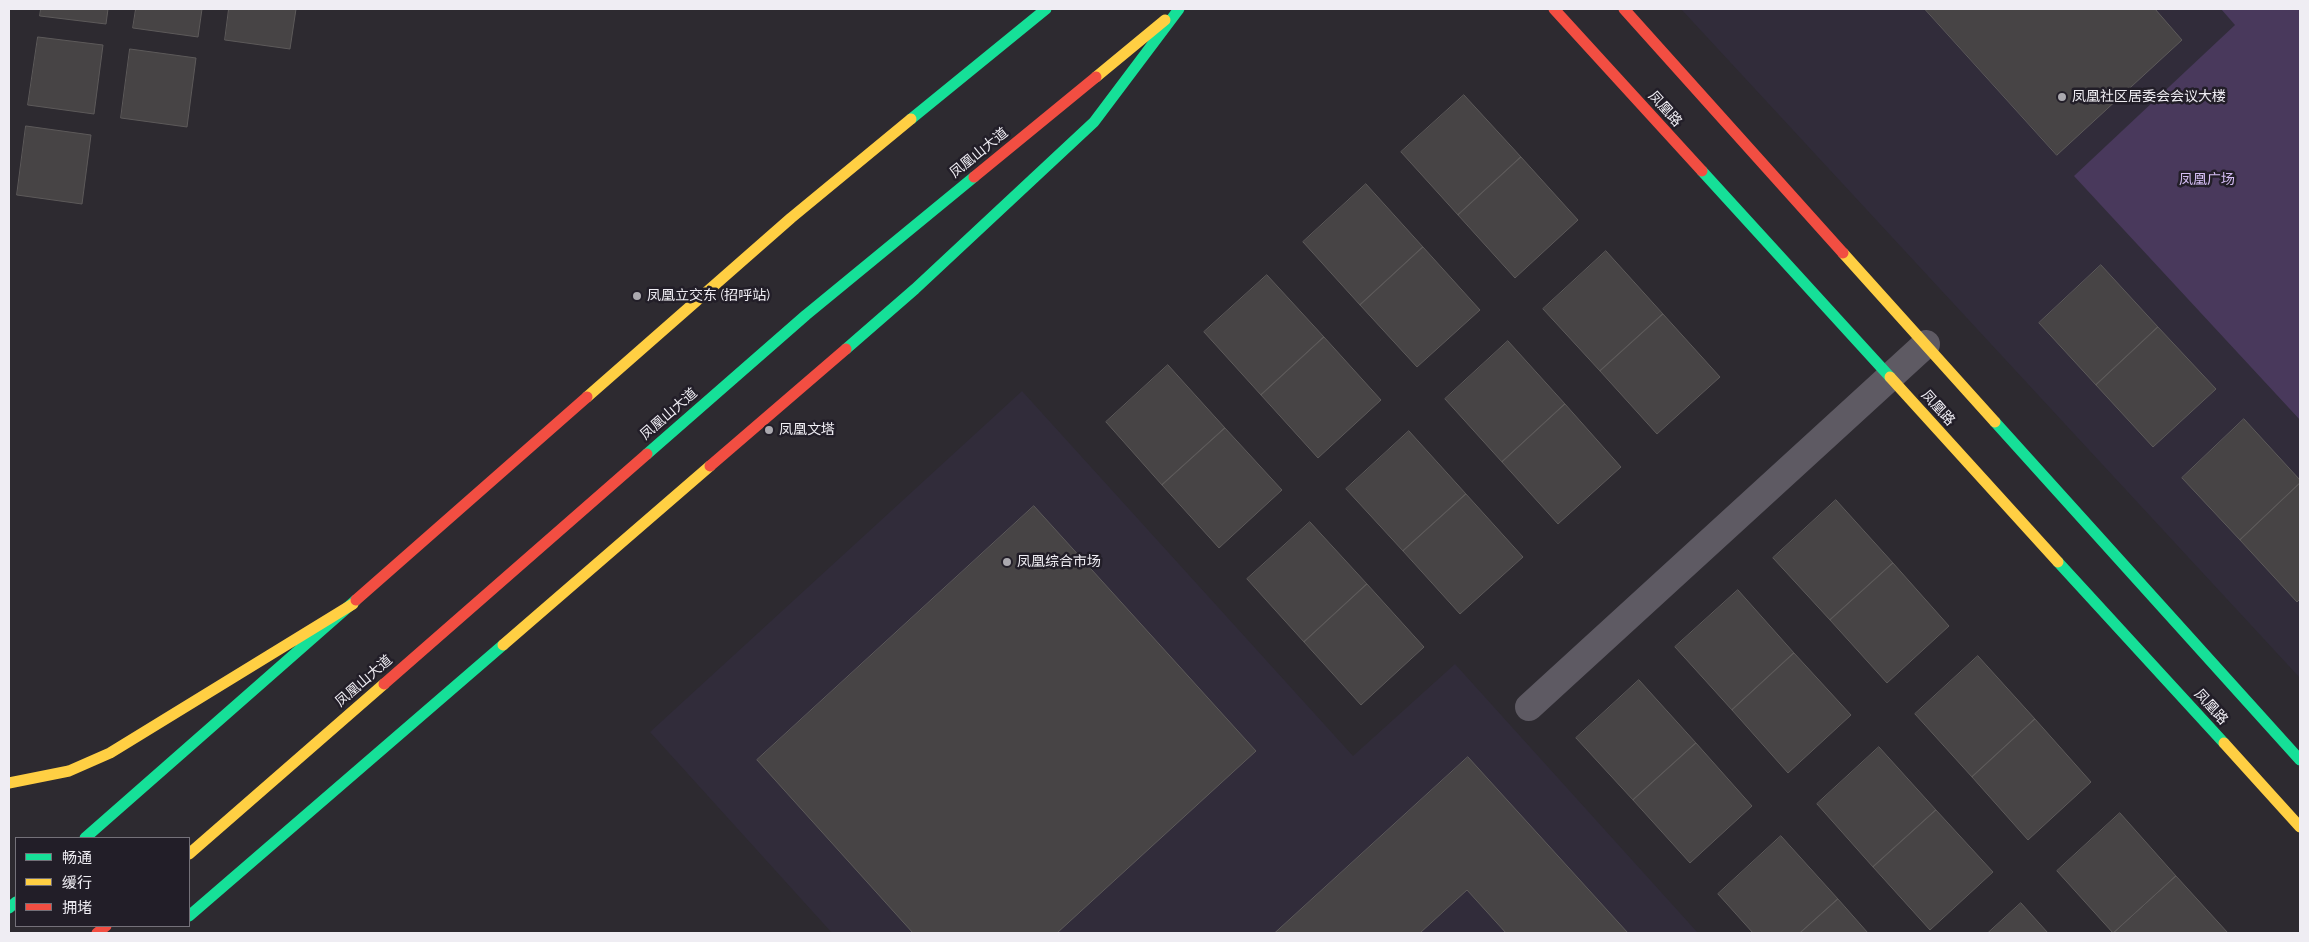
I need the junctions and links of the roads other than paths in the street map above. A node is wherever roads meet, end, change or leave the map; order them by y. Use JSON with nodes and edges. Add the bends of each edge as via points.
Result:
{"nodes":[{"id":1,"x":1030,"y":9,"type":"edge"},
{"id":2,"x":1046,"y":9,"type":"edge"},
{"id":3,"x":1178,"y":9,"type":"edge"},
{"id":4,"x":1554,"y":9,"type":"edge"},
{"id":5,"x":1624,"y":9,"type":"edge"},
{"id":6,"x":1015,"y":34,"type":"junction"},
{"id":7,"x":1926,"y":344,"type":"junction"},
{"id":8,"x":1890,"y":377,"type":"junction"},
{"id":9,"x":353,"y":604,"type":"junction"},
{"id":10,"x":1529,"y":707,"type":"dead end"},
{"id":11,"x":2300,"y":760,"type":"edge"},
{"id":12,"x":9,"y":783,"type":"edge"},
{"id":13,"x":2300,"y":827,"type":"edge"},
{"id":14,"x":86,"y":837,"type":"edge"},
{"id":15,"x":190,"y":853,"type":"edge"},
{"id":16,"x":190,"y":915,"type":"edge"}],
"edges":[{"from":1,"to":6,"type":"main road"},
{"from":2,"to":6,"type":"main road"},
{"from":3,"to":15,"type":"main road","name":"凤凰山大道","via":[[844,283]]},
{"from":3,"to":16,"type":"main road","via":[[1094,122],[922,282]]},
{"from":4,"to":8,"type":"main road","name":"凤凰路"},
{"from":5,"to":7,"type":"main road"},
{"from":6,"to":9,"type":"main road","via":[[791,218]]},
{"from":7,"to":8,"type":"street"},
{"from":7,"to":11,"type":"main road"},
{"from":8,"to":10,"type":"street"},
{"from":8,"to":13,"type":"main road","name":"凤凰路"},
{"from":9,"to":12,"type":"main road","via":[[110,753],[69,771]]},
{"from":9,"to":14,"type":"main road"}]}
